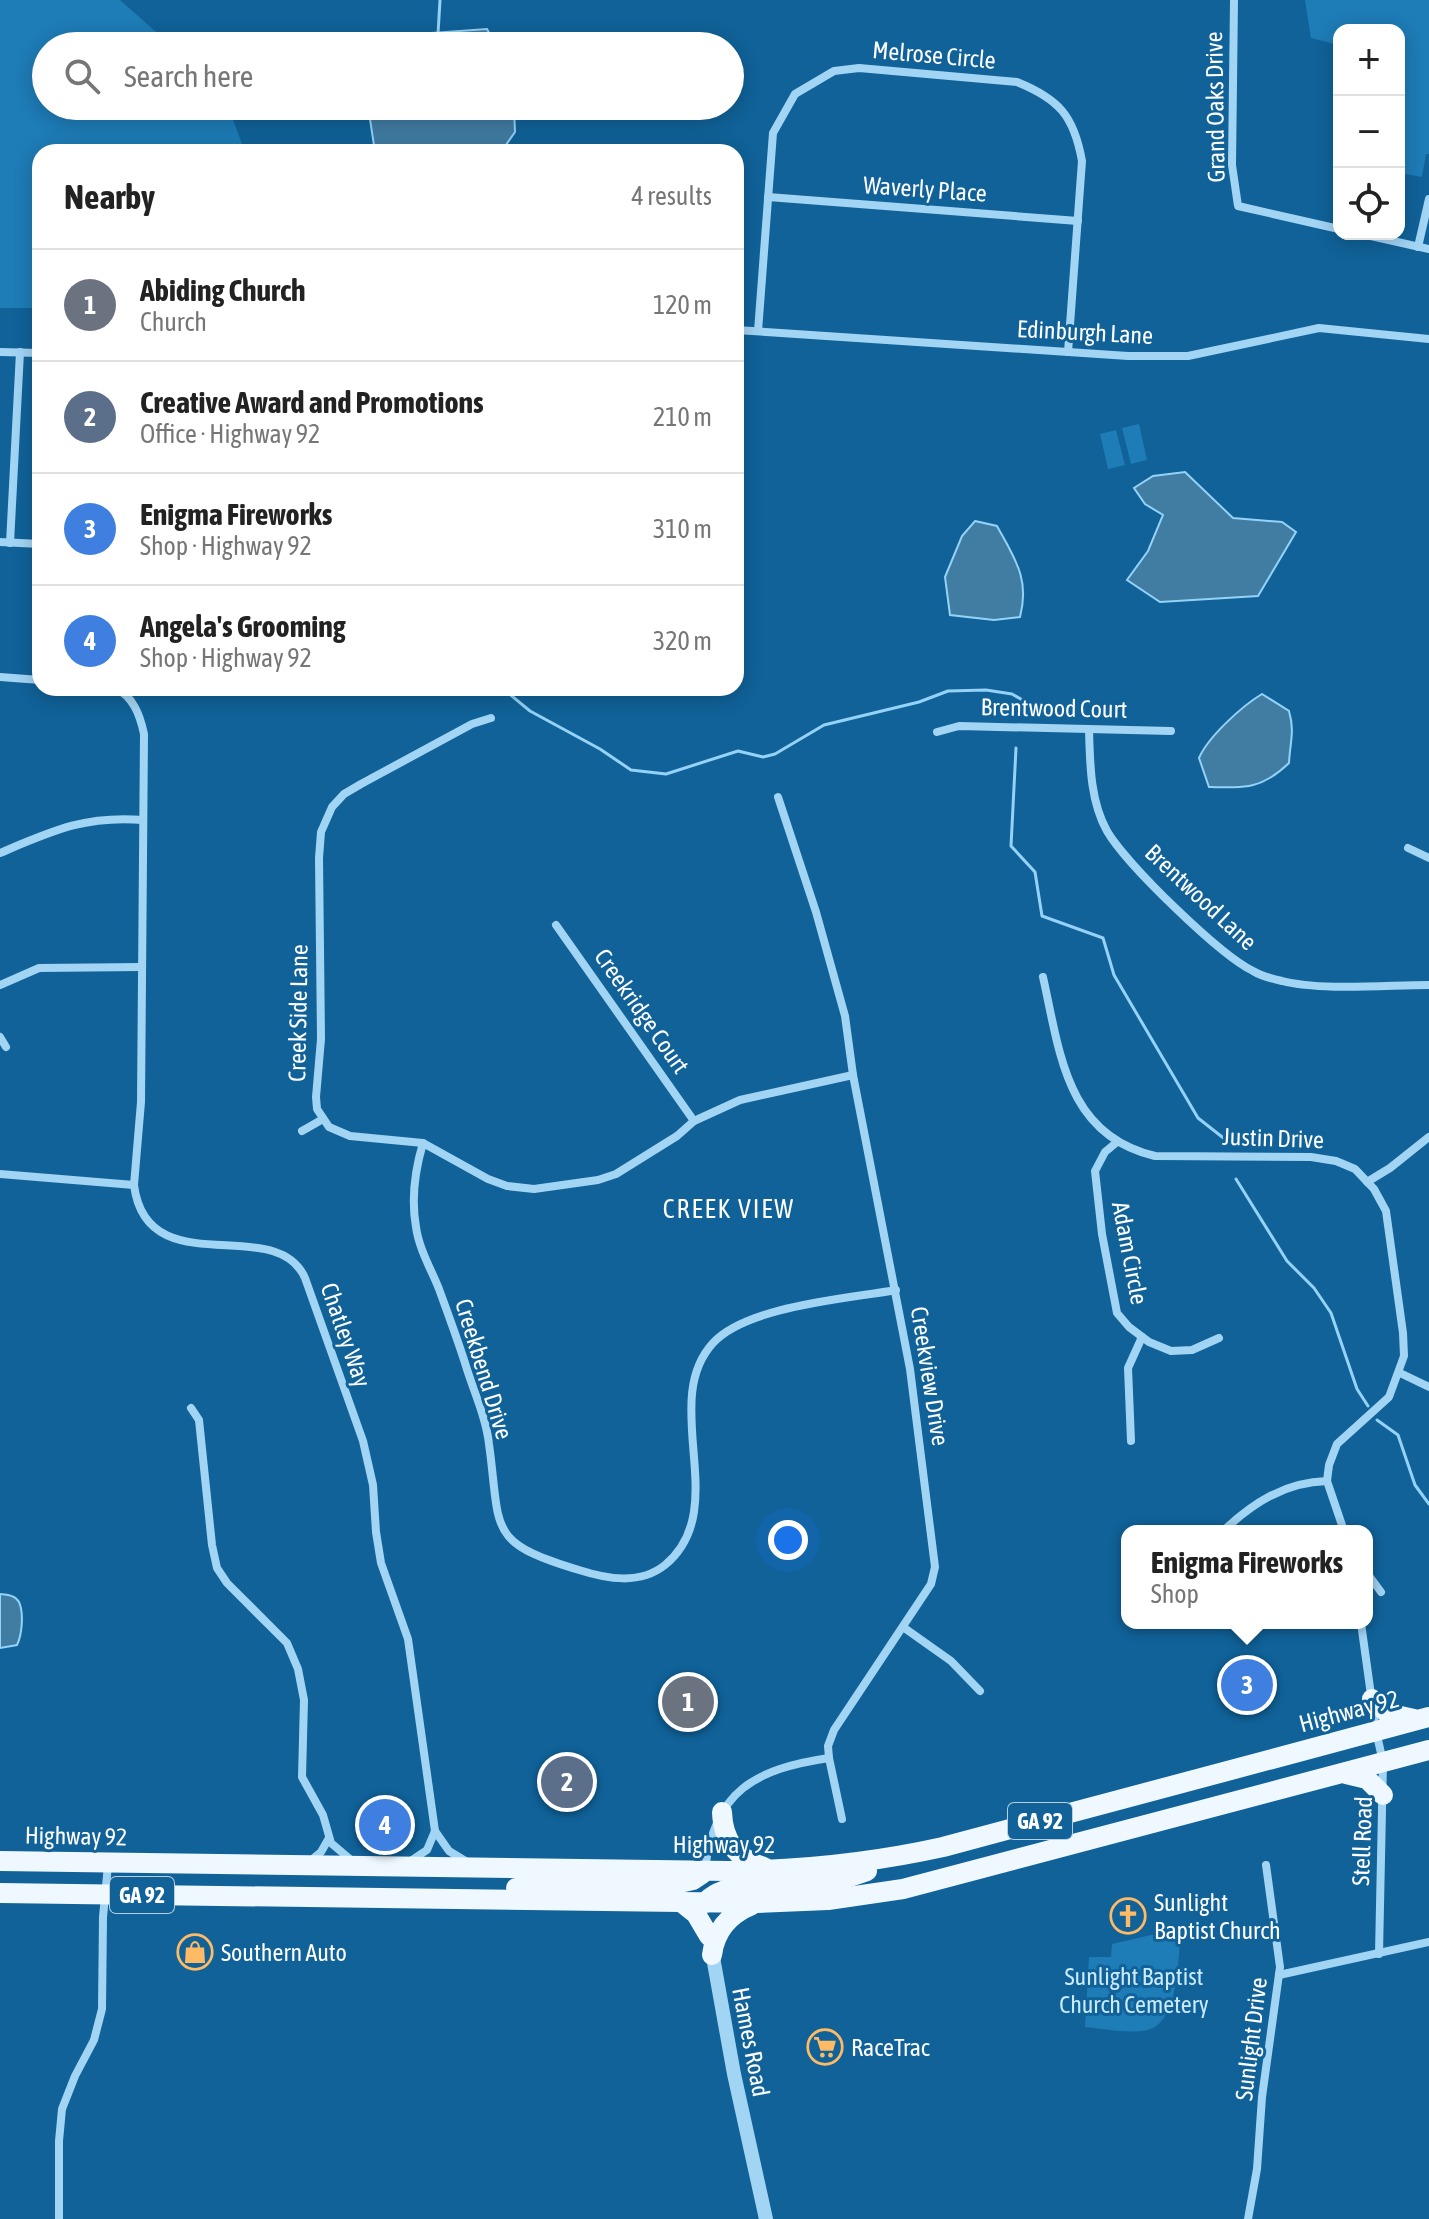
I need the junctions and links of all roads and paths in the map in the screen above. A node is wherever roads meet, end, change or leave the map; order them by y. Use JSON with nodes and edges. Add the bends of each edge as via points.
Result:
{"nodes":[{"id":1,"x":1234,"y":0,"type":"edge"},
{"id":2,"x":768,"y":197,"type":"junction"},
{"id":3,"x":1429,"y":199,"type":"edge"},
{"id":4,"x":1078,"y":221,"type":"junction"},
{"id":5,"x":1333,"y":228,"type":"edge"},
{"id":6,"x":1388,"y":240,"type":"edge"},
{"id":7,"x":1418,"y":247,"type":"junction"},
{"id":8,"x":1429,"y":249,"type":"edge"},
{"id":9,"x":744,"y":330,"type":"edge"},
{"id":10,"x":758,"y":331,"type":"junction"},
{"id":11,"x":1429,"y":339,"type":"edge"},
{"id":12,"x":0,"y":352,"type":"edge"},
{"id":13,"x":20,"y":352,"type":"junction"},
{"id":14,"x":1068,"y":352,"type":"junction"},
{"id":15,"x":32,"y":353,"type":"edge"},
{"id":16,"x":0,"y":542,"type":"edge"},
{"id":17,"x":10,"y":543,"type":"junction"},
{"id":18,"x":32,"y":544,"type":"edge"},
{"id":19,"x":0,"y":677,"type":"edge"},
{"id":20,"x":32,"y":679,"type":"edge"},
{"id":21,"x":127,"y":696,"type":"edge"},
{"id":22,"x":491,"y":718,"type":"dead end"},
{"id":23,"x":1089,"y":729,"type":"junction"},
{"id":24,"x":1171,"y":731,"type":"dead end"},
{"id":25,"x":937,"y":732,"type":"dead end"},
{"id":26,"x":778,"y":797,"type":"dead end"},
{"id":27,"x":143,"y":820,"type":"junction"},
{"id":28,"x":1408,"y":848,"type":"dead end"},
{"id":29,"x":0,"y":853,"type":"edge"},
{"id":30,"x":1429,"y":858,"type":"edge"},
{"id":31,"x":556,"y":925,"type":"dead end"},
{"id":32,"x":141,"y":967,"type":"junction"},
{"id":33,"x":1043,"y":977,"type":"dead end"},
{"id":34,"x":0,"y":985,"type":"edge"},
{"id":35,"x":1429,"y":985,"type":"edge"},
{"id":36,"x":0,"y":1037,"type":"edge"},
{"id":37,"x":6,"y":1047,"type":"dead end"},
{"id":38,"x":853,"y":1075,"type":"junction"},
{"id":39,"x":323,"y":1119,"type":"junction"},
{"id":40,"x":694,"y":1121,"type":"junction"},
{"id":41,"x":302,"y":1131,"type":"dead end"},
{"id":42,"x":1429,"y":1137,"type":"edge"},
{"id":43,"x":1117,"y":1142,"type":"junction"},
{"id":44,"x":423,"y":1143,"type":"junction"},
{"id":45,"x":0,"y":1174,"type":"edge"},
{"id":46,"x":1367,"y":1182,"type":"junction"},
{"id":47,"x":134,"y":1185,"type":"junction"},
{"id":48,"x":896,"y":1290,"type":"junction"},
{"id":49,"x":1142,"y":1337,"type":"junction"},
{"id":50,"x":1219,"y":1338,"type":"dead end"},
{"id":51,"x":1400,"y":1373,"type":"junction"},
{"id":52,"x":1429,"y":1387,"type":"edge"},
{"id":53,"x":191,"y":1408,"type":"dead end"},
{"id":54,"x":1131,"y":1441,"type":"dead end"},
{"id":55,"x":1327,"y":1481,"type":"junction"},
{"id":56,"x":1231,"y":1525,"type":"edge"},
{"id":57,"x":1342,"y":1525,"type":"edge"},
{"id":58,"x":1373,"y":1581,"type":"edge"},
{"id":59,"x":1381,"y":1592,"type":"dead end"},
{"id":60,"x":903,"y":1627,"type":"junction"},
{"id":61,"x":1362,"y":1629,"type":"edge"},
{"id":62,"x":980,"y":1691,"type":"dead end"},
{"id":63,"x":1372,"y":1699,"type":"junction"},
{"id":64,"x":1425,"y":1718,"type":"edge"},
{"id":65,"x":1376,"y":1731,"type":"junction"},
{"id":66,"x":1429,"y":1750,"type":"edge"},
{"id":67,"x":829,"y":1758,"type":"junction"},
{"id":68,"x":1383,"y":1762,"type":"junction"},
{"id":69,"x":1342,"y":1773,"type":"junction"},
{"id":70,"x":1383,"y":1795,"type":"junction"},
{"id":71,"x":722,"y":1812,"type":"junction"},
{"id":72,"x":842,"y":1819,"type":"dead end"},
{"id":73,"x":435,"y":1831,"type":"junction"},
{"id":74,"x":329,"y":1838,"type":"junction"},
{"id":75,"x":892,"y":1858,"type":"junction"},
{"id":76,"x":0,"y":1861,"type":"edge"},
{"id":77,"x":108,"y":1862,"type":"junction"},
{"id":78,"x":303,"y":1865,"type":"junction"},
{"id":79,"x":1266,"y":1865,"type":"dead end"},
{"id":80,"x":362,"y":1866,"type":"junction"},
{"id":81,"x":396,"y":1866,"type":"junction"},
{"id":82,"x":479,"y":1867,"type":"junction"},
{"id":83,"x":705,"y":1870,"type":"junction"},
{"id":84,"x":776,"y":1871,"type":"junction"},
{"id":85,"x":0,"y":1893,"type":"edge"},
{"id":86,"x":106,"y":1895,"type":"junction"},
{"id":87,"x":462,"y":1899,"type":"junction"},
{"id":88,"x":681,"y":1902,"type":"junction"},
{"id":89,"x":705,"y":1903,"type":"junction"},
{"id":90,"x":757,"y":1903,"type":"junction"},
{"id":91,"x":1429,"y":1942,"type":"edge"},
{"id":92,"x":711,"y":1945,"type":"junction"},
{"id":93,"x":1379,"y":1954,"type":"junction"},
{"id":94,"x":1279,"y":1975,"type":"junction"},
{"id":95,"x":59,"y":2219,"type":"edge"},
{"id":96,"x":766,"y":2219,"type":"edge"},
{"id":97,"x":1248,"y":2219,"type":"edge"}],
"edges":[{"from":1,"to":5,"type":"street","name":"Grand Oaks Drive","via":[[1232,165],[1238,206]]},
{"from":2,"to":4,"type":"street","name":"Waverly Place"},
{"from":2,"to":4,"type":"street","name":"Melrose Circle","via":[[773,133],[795,94],[834,71],[875,70],[1017,82],[1055,102],[1077,132],[1082,161]]},
{"from":2,"to":10,"type":"street","name":"Melrose Circle"},
{"from":3,"to":7,"type":"street"},
{"from":4,"to":14,"type":"street","name":"Melrose Circle"},
{"from":6,"to":7,"type":"street"},
{"from":7,"to":8,"type":"street"},
{"from":9,"to":10,"type":"street","name":"Edinburgh Lane"},
{"from":10,"to":14,"type":"street","name":"Edinburgh Lane"},
{"from":11,"to":14,"type":"street","name":"Edinburgh Lane","via":[[1319,328],[1188,356]]},
{"from":12,"to":13,"type":"street"},
{"from":13,"to":15,"type":"street"},
{"from":13,"to":17,"type":"street"},
{"from":16,"to":17,"type":"street"},
{"from":17,"to":18,"type":"street"},
{"from":19,"to":20,"type":"street"},
{"from":21,"to":27,"type":"street","name":"Chatley Way","via":[[141,717],[144,734]]},
{"from":22,"to":39,"type":"street","name":"Creek Side Lane","via":[[344,794],[326,818],[319,858],[321,1039],[316,1097]]},
{"from":23,"to":24,"type":"street","name":"Brentwood Court"},
{"from":23,"to":25,"type":"street","name":"Brentwood Court","via":[[959,726]]},
{"from":23,"to":35,"type":"street","name":"Brentwood Lane","via":[[1091,772],[1107,831],[1159,890],[1227,953],[1253,971],[1295,983]]},
{"from":26,"to":38,"type":"street","name":"Creekview Drive","via":[[838,988]]},
{"from":27,"to":29,"type":"street","via":[[112,817],[66,825]]},
{"from":27,"to":32,"type":"street","name":"Chatley Way"},
{"from":28,"to":30,"type":"street"},
{"from":31,"to":40,"type":"street","name":"Creekridge Court"},
{"from":32,"to":34,"type":"street","via":[[39,968]]},
{"from":32,"to":47,"type":"street","name":"Chatley Way","via":[[141,1102]]},
{"from":33,"to":43,"type":"street","name":"Justin Drive","via":[[1066,1077],[1098,1127]]},
{"from":36,"to":37,"type":"street"},
{"from":38,"to":40,"type":"street","via":[[740,1100]]},
{"from":38,"to":48,"type":"street","name":"Creekview Drive"},
{"from":39,"to":41,"type":"street"},
{"from":39,"to":44,"type":"street","via":[[350,1136]]},
{"from":40,"to":44,"type":"street","via":[[616,1174],[534,1189],[488,1179]]},
{"from":42,"to":46,"type":"street"},
{"from":43,"to":46,"type":"street","name":"Justin Drive","via":[[1155,1156],[1311,1157],[1355,1169]]},
{"from":43,"to":49,"type":"street","name":"Adam Circle","via":[[1095,1171],[1102,1234],[1117,1313]]},
{"from":44,"to":48,"type":"street","name":"Creekbend Drive","via":[[414,1183],[415,1226],[486,1430],[496,1515],[522,1550],[575,1569],[635,1579],[655,1572],[678,1552],[693,1523],[693,1390],[705,1352],[725,1332],[770,1312]]},
{"from":45,"to":47,"type":"street"},
{"from":46,"to":51,"type":"street","name":"Justin Drive","via":[[1386,1211],[1403,1333]]},
{"from":47,"to":73,"type":"street","name":"Chatley Way","via":[[142,1215],[165,1235],[275,1251],[299,1264],[363,1441],[381,1563],[408,1639]]},
{"from":48,"to":60,"type":"street","name":"Creekview Drive","via":[[935,1567],[931,1584]]},
{"from":49,"to":50,"type":"street","name":"Adam Circle","via":[[1171,1351],[1192,1350]]},
{"from":49,"to":54,"type":"street","via":[[1128,1368]]},
{"from":51,"to":52,"type":"street"},
{"from":51,"to":55,"type":"street","name":"Justin Drive","via":[[1389,1397],[1337,1444]]},
{"from":53,"to":74,"type":"street","via":[[199,1420],[217,1568],[287,1643],[298,1669],[305,1719],[302,1777]]},
{"from":55,"to":56,"type":"street","via":[[1281,1489]]},
{"from":55,"to":57,"type":"street"},
{"from":58,"to":59,"type":"street"},
{"from":60,"to":62,"type":"street","via":[[951,1661]]},
{"from":60,"to":67,"type":"street","name":"Creekview Drive","via":[[834,1730]]},
{"from":61,"to":63,"type":"street"},
{"from":63,"to":64,"type":"main road","via":[[1395,1716]]},
{"from":63,"to":65,"type":"street"},
{"from":64,"to":65,"type":"main road","name":"Highway 92","number":"GA 92"},
{"from":65,"to":68,"type":"street","name":"Stell Road"},
{"from":65,"to":75,"type":"main road","name":"Highway 92","number":"GA 92"},
{"from":66,"to":68,"type":"main road","number":"GA 92"},
{"from":67,"to":71,"type":"street","via":[[763,1774],[737,1792]]},
{"from":67,"to":72,"type":"street"},
{"from":68,"to":69,"type":"main road","number":"GA 92"},
{"from":68,"to":70,"type":"street","name":"Stell Road"},
{"from":69,"to":70,"type":"main road","via":[[1367,1779]]},
{"from":69,"to":90,"type":"main road","number":"GA 92","via":[[903,1889]]},
{"from":70,"to":93,"type":"street","name":"Stell Road"},
{"from":71,"to":83,"type":"street"},
{"from":71,"to":84,"type":"main road","via":[[732,1849],[749,1862]]},
{"from":73,"to":81,"type":"street","via":[[423,1853]]},
{"from":73,"to":82,"type":"street","via":[[449,1851]]},
{"from":74,"to":78,"type":"street"},
{"from":74,"to":80,"type":"street","via":[[340,1853]]},
{"from":75,"to":84,"type":"main road","name":"Highway 92","number":"GA 92"},
{"from":75,"to":89,"type":"main road","via":[[835,1882],[733,1887]]},
{"from":76,"to":77,"type":"main road","name":"Highway 92","number":"GA 92"},
{"from":77,"to":78,"type":"main road","name":"Highway 92","number":"GA 92"},
{"from":77,"to":86,"type":"street"},
{"from":78,"to":80,"type":"main road","name":"Highway 92","number":"GA 92"},
{"from":79,"to":94,"type":"street","name":"Sunlight Drive"},
{"from":80,"to":81,"type":"main road","name":"Highway 92","number":"GA 92"},
{"from":81,"to":82,"type":"main road","name":"Highway 92","number":"GA 92"},
{"from":82,"to":83,"type":"main road","name":"Highway 92","number":"GA 92"},
{"from":83,"to":84,"type":"main road","name":"Highway 92","number":"GA 92"},
{"from":83,"to":87,"type":"main road","via":[[675,1884],[522,1887]]},
{"from":83,"to":89,"type":"street","name":"Hames Road"},
{"from":85,"to":86,"type":"main road","number":"GA 92"},
{"from":86,"to":87,"type":"main road","number":"GA 92"},
{"from":86,"to":95,"type":"street","via":[[101,2018],[67,2093],[60,2124]]},
{"from":87,"to":88,"type":"main road","number":"GA 92"},
{"from":88,"to":89,"type":"main road","number":"GA 92"},
{"from":88,"to":92,"type":"main road","via":[[702,1920]]},
{"from":89,"to":90,"type":"main road","number":"GA 92"},
{"from":89,"to":92,"type":"street","name":"Hames Road"},
{"from":90,"to":92,"type":"main road","via":[[723,1925]]},
{"from":91,"to":93,"type":"street"},
{"from":92,"to":96,"type":"street","name":"Hames Road"},
{"from":93,"to":94,"type":"street"},
{"from":94,"to":97,"type":"street","name":"Sunlight Drive"}]}
